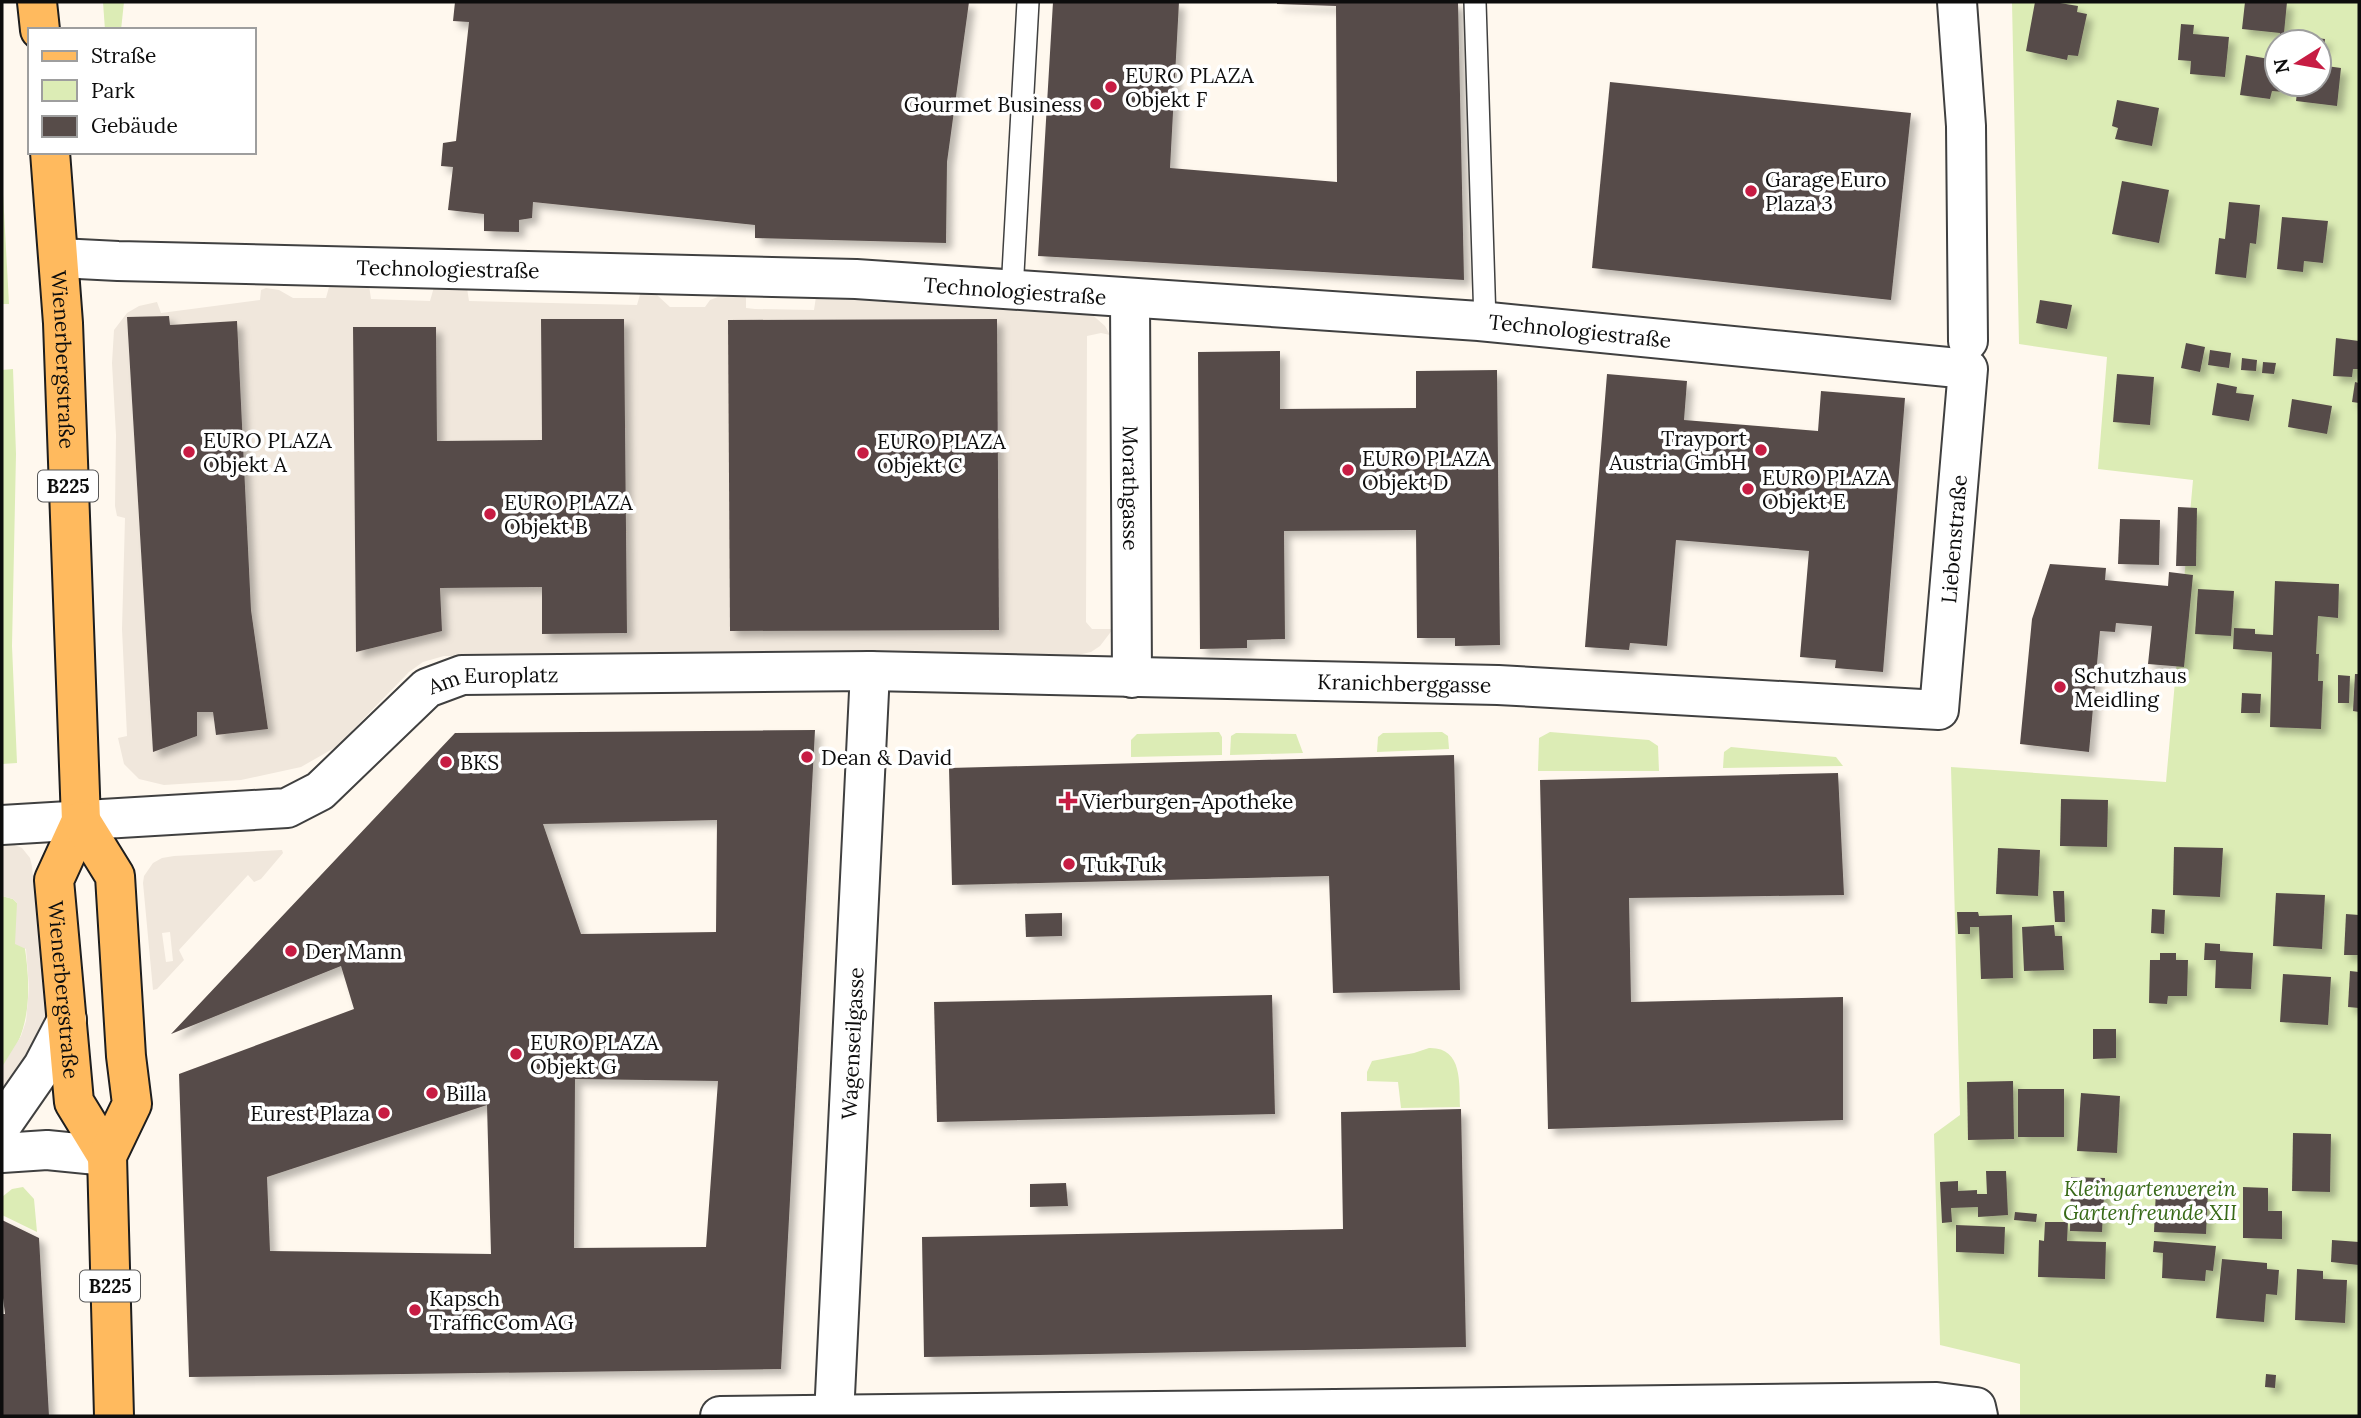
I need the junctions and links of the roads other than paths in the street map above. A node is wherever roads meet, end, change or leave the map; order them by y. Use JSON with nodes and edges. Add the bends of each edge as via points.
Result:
{"nodes":[{"id":1,"x":37,"y":2,"type":"edge"},
{"id":2,"x":1028,"y":2,"type":"edge"},
{"id":3,"x":1475,"y":2,"type":"edge"},
{"id":4,"x":1957,"y":2,"type":"edge"},
{"id":5,"x":40,"y":28,"type":"edge"},
{"id":6,"x":50,"y":154,"type":"edge"},
{"id":7,"x":59,"y":258,"type":"junction"},
{"id":8,"x":1012,"y":291,"type":"junction"},
{"id":9,"x":1130,"y":299,"type":"junction"},
{"id":10,"x":1485,"y":322,"type":"junction"},
{"id":11,"x":1968,"y":355,"type":"junction"},
{"id":12,"x":870,"y":671,"type":"junction"},
{"id":13,"x":1132,"y":678,"type":"junction"},
{"id":14,"x":1939,"y":710,"type":"joint"},
{"id":15,"x":81,"y":821,"type":"junction"},
{"id":16,"x":2,"y":825,"type":"edge"},
{"id":17,"x":67,"y":1020,"type":"junction"},
{"id":18,"x":2,"y":1125,"type":"edge"},
{"id":19,"x":2,"y":1153,"type":"edge"},
{"id":20,"x":107,"y":1156,"type":"junction"},
{"id":21,"x":114,"y":1416,"type":"edge"},
{"id":22,"x":719,"y":1416,"type":"edge"},
{"id":23,"x":834,"y":1416,"type":"edge"},
{"id":24,"x":1978,"y":1416,"type":"edge"}],
"edges":[{"from":1,"to":5,"type":"main road"},
{"from":2,"to":8,"type":"lane"},
{"from":3,"to":10,"type":"lane"},
{"from":4,"to":11,"type":"street","name":"Liebenstraße","via":[[1966,126]]},
{"from":6,"to":7,"type":"main road","name":"Wienerbergstraße","number":"B225"},
{"from":7,"to":8,"type":"street","name":"Technologiestraße","via":[[856,279]]},
{"from":7,"to":15,"type":"main road","name":"Wienerbergstraße","number":"B225"},
{"from":8,"to":9,"type":"street","name":"Technologiestraße"},
{"from":9,"to":10,"type":"street","name":"Technologiestraße"},
{"from":9,"to":13,"type":"street","name":"Morathgasse"},
{"from":10,"to":11,"type":"street","name":"Technologiestraße"},
{"from":11,"to":14,"type":"street","name":"Liebenstraße"},
{"from":12,"to":13,"type":"street","name":"Kranichberggasse"},
{"from":12,"to":15,"type":"street","name":"Am Europlatz","via":[[462,675],[427,688],[320,790],[287,808]]},
{"from":12,"to":23,"type":"street","name":"Wagenseilgasse"},
{"from":13,"to":14,"type":"street","name":"Kranichberggasse","via":[[1498,685]]},
{"from":15,"to":16,"type":"street","name":"Am Europlatz"},
{"from":15,"to":17,"type":"main road","name":"Wienerbergstraße","number":"B225","via":[[54,880]]},
{"from":15,"to":20,"type":"main road","name":"Wienerbergstraße","number":"B225","via":[[115,876],[132,1104]]},
{"from":17,"to":18,"type":"street","via":[[43,1066]]},
{"from":17,"to":20,"type":"main road","name":"Wienerbergstraße","number":"B225","via":[[74,1102]]},
{"from":19,"to":20,"type":"street","via":[[47,1150]]},
{"from":20,"to":21,"type":"main road","name":"Wienerbergstraße","number":"B225"},
{"from":22,"to":23,"type":"street"},
{"from":23,"to":24,"type":"street","via":[[1937,1402],[1976,1406]]}]}
